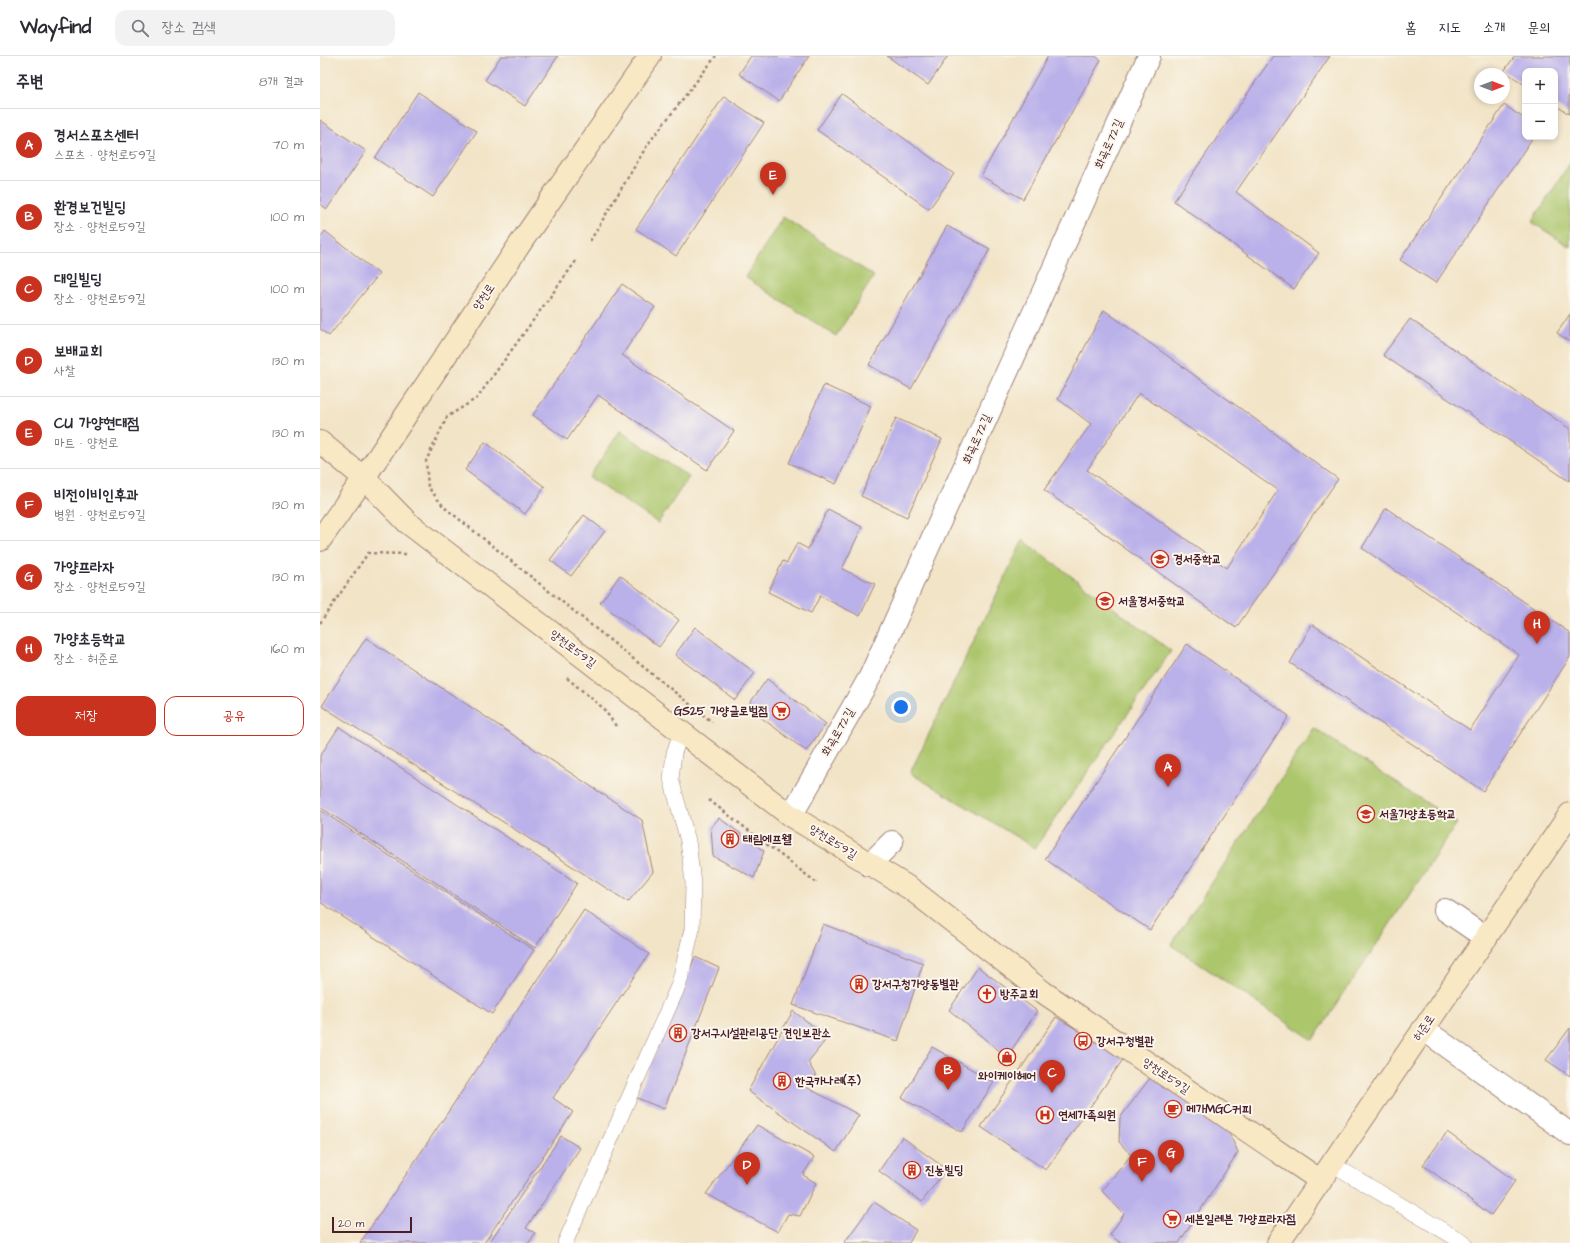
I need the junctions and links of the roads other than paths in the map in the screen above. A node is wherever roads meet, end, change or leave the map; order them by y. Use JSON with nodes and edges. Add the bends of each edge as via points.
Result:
{"nodes":[{"id":1,"x":650,"y":56,"type":"edge"},
{"id":2,"x":1149,"y":56,"type":"edge"},
{"id":3,"x":320,"y":442,"type":"edge"},
{"id":4,"x":364,"y":478,"type":"junction"},
{"id":5,"x":320,"y":540,"type":"edge"},
{"id":6,"x":681,"y":732,"type":"junction"},
{"id":7,"x":1570,"y":814,"type":"edge"},
{"id":8,"x":791,"y":816,"type":"junction"},
{"id":9,"x":892,"y":842,"type":"dead end"},
{"id":10,"x":869,"y":865,"type":"junction"},
{"id":11,"x":1445,"y":910,"type":"dead end"},
{"id":12,"x":1486,"y":938,"type":"junction"},
{"id":13,"x":1423,"y":1029,"type":"junction"},
{"id":14,"x":1570,"y":1134,"type":"edge"},
{"id":15,"x":1326,"y":1173,"type":"junction"},
{"id":16,"x":565,"y":1243,"type":"edge"},
{"id":17,"x":1278,"y":1243,"type":"edge"},
{"id":18,"x":1464,"y":1243,"type":"edge"}],
"edges":[{"from":1,"to":4,"type":"street","name":"양천로","via":[[522,241]]},
{"from":2,"to":8,"type":"street","name":"화곡로72길","via":[[870,677]]},
{"from":3,"to":4,"type":"street","name":"양천로59길"},
{"from":4,"to":5,"type":"street","name":"양천로"},
{"from":4,"to":6,"type":"street","name":"양천로59길","via":[[408,523]]},
{"from":6,"to":8,"type":"street","name":"양천로59길"},
{"from":6,"to":16,"type":"lane","via":[[674,753],[671,779],[688,840],[693,883],[692,930],[679,984]]},
{"from":7,"to":12,"type":"street","name":"허준로"},
{"from":8,"to":10,"type":"street","name":"양천로59길"},
{"from":9,"to":10,"type":"street"},
{"from":10,"to":15,"type":"street","name":"양천로59길","via":[[911,889],[1042,992]]},
{"from":11,"to":12,"type":"street"},
{"from":12,"to":13,"type":"street","name":"허준로"},
{"from":13,"to":14,"type":"street"},
{"from":13,"to":15,"type":"street","name":"허준로"},
{"from":15,"to":17,"type":"street","name":"허준로"},
{"from":15,"to":18,"type":"lane"}]}
